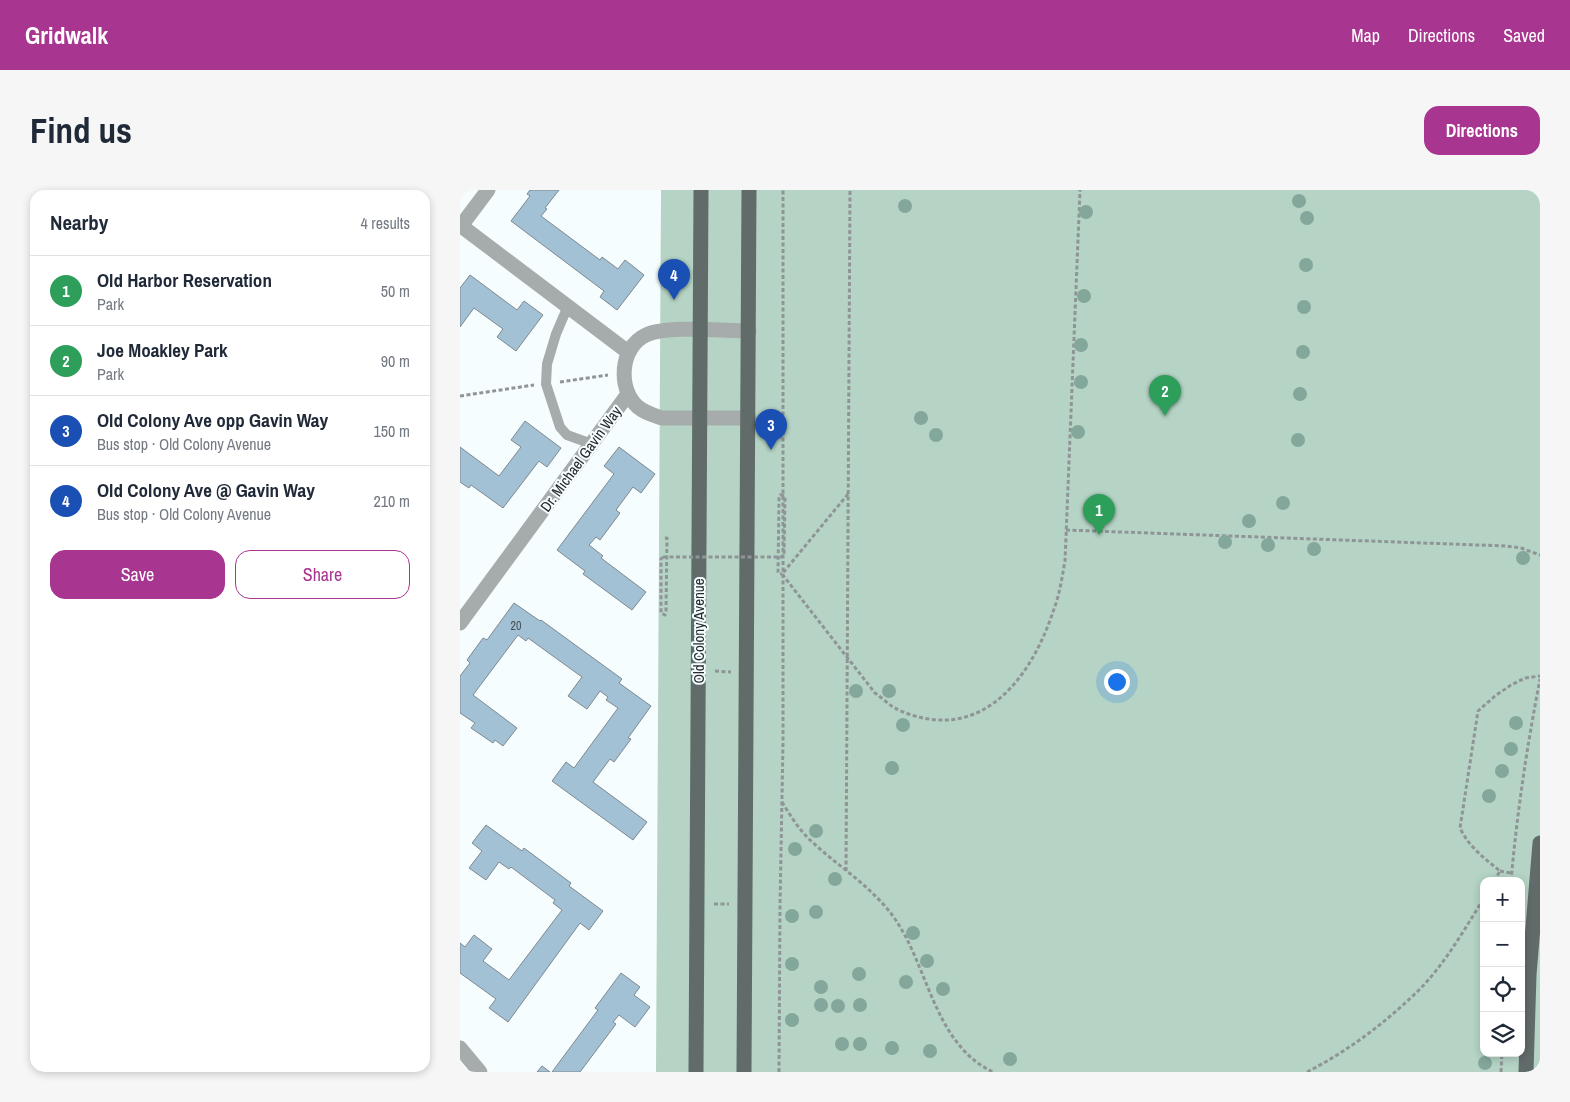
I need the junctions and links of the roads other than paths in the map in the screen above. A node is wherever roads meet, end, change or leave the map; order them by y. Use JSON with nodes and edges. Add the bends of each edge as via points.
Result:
{"nodes":[{"id":1,"x":488,"y":190,"type":"edge"},
{"id":2,"x":702,"y":190,"type":"edge"},
{"id":3,"x":749,"y":190,"type":"edge"},
{"id":4,"x":461,"y":225,"type":"edge"},
{"id":5,"x":568,"y":306,"type":"junction"},
{"id":6,"x":701,"y":330,"type":"junction"},
{"id":7,"x":749,"y":332,"type":"junction"},
{"id":8,"x":628,"y":352,"type":"junction"},
{"id":9,"x":628,"y":394,"type":"junction"},
{"id":10,"x":700,"y":418,"type":"junction"},
{"id":11,"x":749,"y":418,"type":"junction"},
{"id":12,"x":592,"y":444,"type":"junction"},
{"id":13,"x":460,"y":623,"type":"edge"},
{"id":14,"x":1540,"y":843,"type":"edge"},
{"id":15,"x":460,"y":1048,"type":"edge"},
{"id":16,"x":480,"y":1072,"type":"edge"},
{"id":17,"x":696,"y":1072,"type":"edge"},
{"id":18,"x":744,"y":1072,"type":"edge"},
{"id":19,"x":1526,"y":1072,"type":"edge"}],
"edges":[{"from":1,"to":4,"type":"street"},
{"from":2,"to":6,"type":"main road","name":"Old Colony Avenue"},
{"from":3,"to":7,"type":"main road"},
{"from":4,"to":5,"type":"street"},
{"from":5,"to":8,"type":"street"},
{"from":5,"to":12,"type":"lane","via":[[547,364],[546,384],[560,427],[567,435]]},
{"from":6,"to":7,"type":"street"},
{"from":6,"to":8,"type":"street","via":[[659,331],[637,341]]},
{"from":6,"to":10,"type":"main road","name":"Old Colony Avenue"},
{"from":7,"to":11,"type":"main road"},
{"from":8,"to":9,"type":"street","name":"Dr. Michael Gavin Way","via":[[625,372]]},
{"from":9,"to":10,"type":"street","via":[[636,406],[648,414],[662,418]]},
{"from":9,"to":12,"type":"street","name":"Dr. Michael Gavin Way"},
{"from":10,"to":11,"type":"street"},
{"from":10,"to":17,"type":"main road","name":"Old Colony Avenue"},
{"from":11,"to":18,"type":"main road"},
{"from":12,"to":13,"type":"street","name":"Dr. Michael Gavin Way"},
{"from":14,"to":19,"type":"main road","via":[[1529,975]]},
{"from":15,"to":16,"type":"street"}]}
